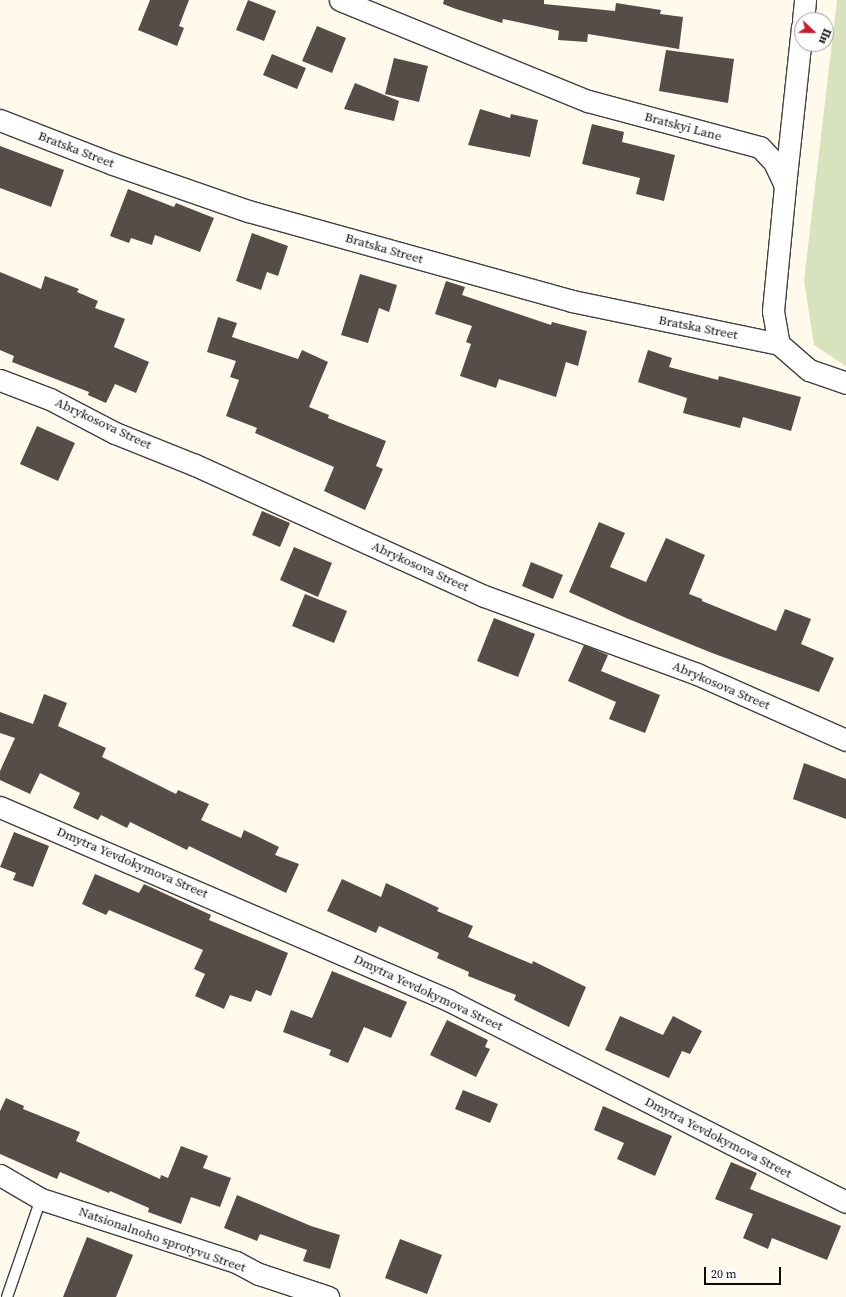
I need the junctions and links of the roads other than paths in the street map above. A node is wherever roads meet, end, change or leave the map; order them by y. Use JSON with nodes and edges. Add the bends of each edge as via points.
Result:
{"nodes":[{"id":1,"x":340,"y":0,"type":"edge"},
{"id":2,"x":805,"y":0,"type":"edge"},
{"id":3,"x":804,"y":12,"type":"edge"},
{"id":4,"x":799,"y":52,"type":"edge"},
{"id":5,"x":0,"y":120,"type":"edge"},
{"id":6,"x":785,"y":186,"type":"junction"},
{"id":7,"x":779,"y":344,"type":"junction"},
{"id":8,"x":0,"y":380,"type":"edge"},
{"id":9,"x":846,"y":383,"type":"edge"},
{"id":10,"x":846,"y":740,"type":"edge"},
{"id":11,"x":0,"y":807,"type":"edge"},
{"id":12,"x":0,"y":1175,"type":"edge"},
{"id":13,"x":41,"y":1199,"type":"junction"},
{"id":14,"x":846,"y":1202,"type":"edge"},
{"id":15,"x":7,"y":1297,"type":"edge"},
{"id":16,"x":328,"y":1297,"type":"edge"}],
"edges":[{"from":1,"to":6,"type":"street","name":"Bratskyi Lane","via":[[588,101],[760,147],[774,162]]},
{"from":2,"to":3,"type":"street"},
{"from":4,"to":6,"type":"street"},
{"from":5,"to":7,"type":"street","name":"Bratska Street","via":[[113,164],[256,213],[572,302]]},
{"from":6,"to":7,"type":"street","via":[[773,311]]},
{"from":7,"to":9,"type":"street","via":[[809,370]]},
{"from":8,"to":10,"type":"street","name":"Abrykosova Street","via":[[50,399],[115,433],[195,464],[484,596],[697,674]]},
{"from":11,"to":14,"type":"street","name":"Dmytra Yevdokymova Street","via":[[448,1000]]},
{"from":12,"to":13,"type":"street","name":"Natsionalnoho sprotyvu Street"},
{"from":13,"to":15,"type":"lane"},
{"from":13,"to":16,"type":"street","name":"Natsionalnoho sprotyvu Street","via":[[236,1262],[259,1274]]}]}
